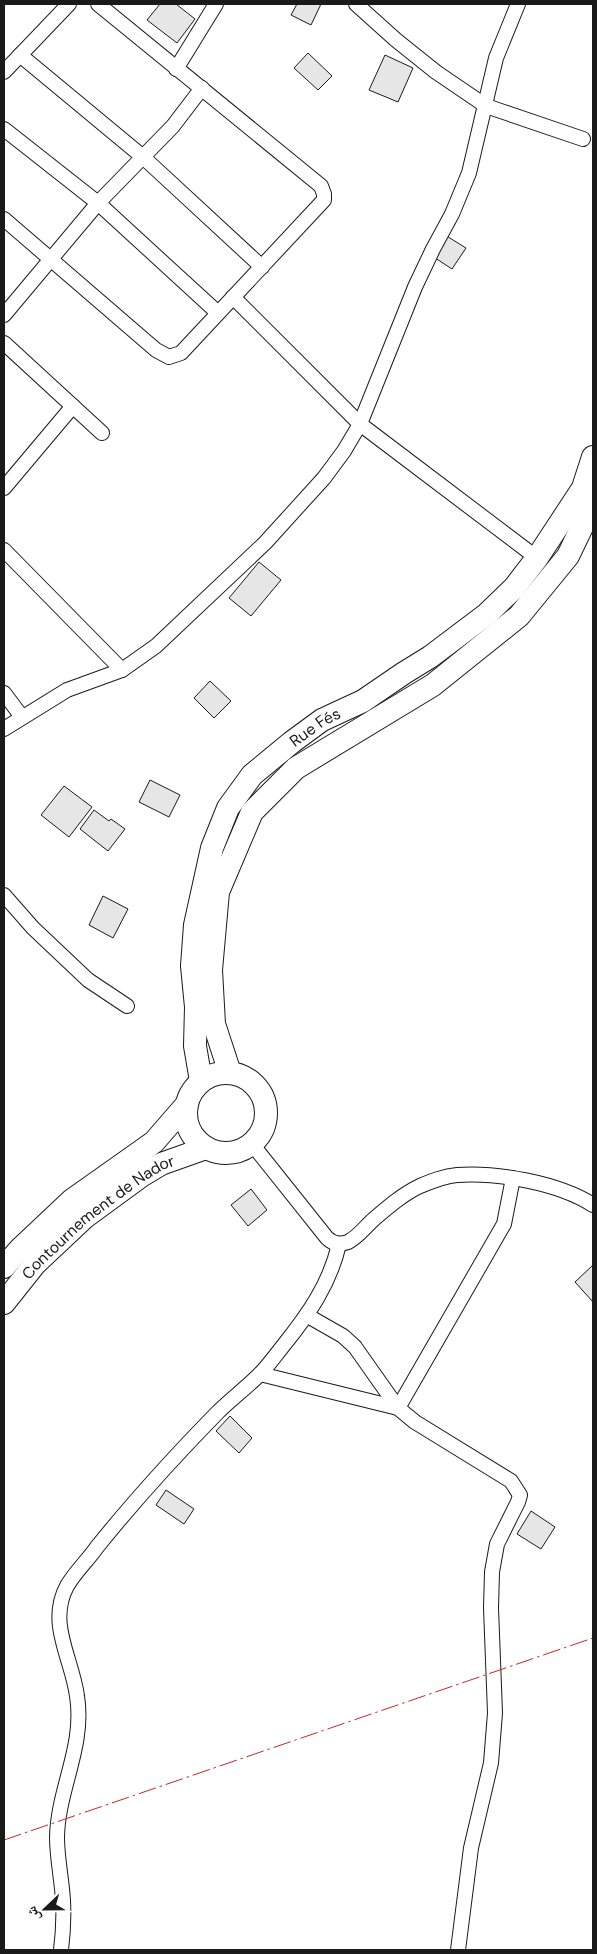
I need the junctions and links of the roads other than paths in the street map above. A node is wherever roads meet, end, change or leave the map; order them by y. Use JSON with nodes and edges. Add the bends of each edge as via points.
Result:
{"nodes":[{"id":1,"x":69,"y":4,"type":"edge"},
{"id":2,"x":216,"y":4,"type":"edge"},
{"id":3,"x":356,"y":4,"type":"edge"},
{"id":4,"x":518,"y":4,"type":"edge"},
{"id":5,"x":101,"y":5,"type":"edge"},
{"id":6,"x":20,"y":55,"type":"junction"},
{"id":7,"x":176,"y":69,"type":"junction"},
{"id":8,"x":4,"y":72,"type":"edge"},
{"id":9,"x":202,"y":88,"type":"junction"},
{"id":10,"x":486,"y":106,"type":"junction"},
{"id":11,"x":4,"y":129,"type":"edge"},
{"id":12,"x":583,"y":139,"type":"dead end"},
{"id":13,"x":143,"y":157,"type":"junction"},
{"id":14,"x":98,"y":203,"type":"junction"},
{"id":15,"x":4,"y":219,"type":"edge"},
{"id":16,"x":51,"y":257,"type":"junction"},
{"id":17,"x":262,"y":267,"type":"junction"},
{"id":18,"x":233,"y":296,"type":"junction"},
{"id":19,"x":218,"y":313,"type":"junction"},
{"id":20,"x":4,"y":315,"type":"edge"},
{"id":21,"x":4,"y":343,"type":"edge"},
{"id":22,"x":73,"y":406,"type":"junction"},
{"id":23,"x":360,"y":424,"type":"junction"},
{"id":24,"x":102,"y":433,"type":"dead end"},
{"id":25,"x":593,"y":457,"type":"edge"},
{"id":26,"x":6,"y":481,"type":"edge"},
{"id":27,"x":593,"y":504,"type":"edge"},
{"id":28,"x":4,"y":550,"type":"edge"},
{"id":29,"x":537,"y":558,"type":"junction"},
{"id":30,"x":122,"y":670,"type":"junction"},
{"id":31,"x":4,"y":693,"type":"edge"},
{"id":32,"x":22,"y":717,"type":"junction"},
{"id":33,"x":4,"y":729,"type":"edge"},
{"id":34,"x":4,"y":895,"type":"edge"},
{"id":35,"x":127,"y":1006,"type":"dead end"},
{"id":36,"x":230,"y":1073,"type":"junction"},
{"id":37,"x":200,"y":1082,"type":"junction"},
{"id":38,"x":187,"y":1104,"type":"junction"},
{"id":39,"x":252,"y":1144,"type":"junction"},
{"id":40,"x":206,"y":1148,"type":"junction"},
{"id":41,"x":513,"y":1178,"type":"junction"},
{"id":42,"x":593,"y":1205,"type":"edge"},
{"id":43,"x":333,"y":1241,"type":"junction"},
{"id":44,"x":4,"y":1267,"type":"edge"},
{"id":45,"x":4,"y":1303,"type":"edge"},
{"id":46,"x":308,"y":1316,"type":"junction"},
{"id":47,"x":260,"y":1374,"type":"junction"},
{"id":48,"x":398,"y":1408,"type":"junction"},
{"id":49,"x":61,"y":1950,"type":"edge"},
{"id":50,"x":458,"y":1950,"type":"edge"}],
"edges":[{"from":1,"to":6,"type":"street"},
{"from":2,"to":7,"type":"street"},
{"from":3,"to":10,"type":"street","via":[[436,72]]},
{"from":4,"to":10,"type":"street","via":[[496,58]]},
{"from":5,"to":7,"type":"street"},
{"from":6,"to":8,"type":"street"},
{"from":6,"to":13,"type":"street"},
{"from":7,"to":9,"type":"street"},
{"from":9,"to":13,"type":"street","via":[[173,126]]},
{"from":9,"to":17,"type":"street","via":[[320,186],[324,194],[322,203]]},
{"from":10,"to":12,"type":"street"},
{"from":10,"to":23,"type":"street","via":[[469,173],[415,287]]},
{"from":11,"to":14,"type":"street"},
{"from":13,"to":14,"type":"street"},
{"from":13,"to":17,"type":"street"},
{"from":14,"to":16,"type":"street"},
{"from":14,"to":19,"type":"street"},
{"from":15,"to":16,"type":"street"},
{"from":16,"to":19,"type":"street","via":[[166,357],[182,353]]},
{"from":16,"to":20,"type":"street"},
{"from":17,"to":18,"type":"street"},
{"from":18,"to":19,"type":"street"},
{"from":18,"to":23,"type":"street"},
{"from":21,"to":22,"type":"street"},
{"from":22,"to":24,"type":"street"},
{"from":22,"to":26,"type":"street"},
{"from":23,"to":29,"type":"street"},
{"from":23,"to":30,"type":"street","via":[[324,478],[265,543],[156,646]]},
{"from":25,"to":29,"type":"highway","name":"Rue Fés","via":[[583,488]]},
{"from":27,"to":36,"type":"highway","name":"Rue Fés","via":[[568,556],[519,616],[433,685],[296,768],[252,812],[218,892],[211,970],[214,1024]]},
{"from":28,"to":30,"type":"street"},
{"from":29,"to":37,"type":"highway","name":"Rue Fés","via":[[514,588],[487,614],[430,657],[363,700],[322,720],[292,742],[252,775],[228,808],[212,848],[195,925],[192,966]]},
{"from":30,"to":32,"type":"street","via":[[67,690]]},
{"from":31,"to":32,"type":"street"},
{"from":32,"to":33,"type":"street"},
{"from":34,"to":35,"type":"street","via":[[33,928],[88,980]]},
{"from":36,"to":37,"type":"highway","via":[[216,1074]]},
{"from":36,"to":39,"type":"highway","via":[[248,1079],[261,1093],[266,1111],[263,1129]]},
{"from":37,"to":38,"type":"highway"},
{"from":38,"to":40,"type":"highway","via":[[186,1121],[193,1137]]},
{"from":38,"to":44,"type":"highway","name":"Contournement de Nador","via":[[154,1142],[72,1200]]},
{"from":39,"to":40,"type":"highway","via":[[238,1152],[222,1154]]},
{"from":39,"to":43,"type":"street"},
{"from":40,"to":45,"type":"highway","name":"Contournement de Nador","via":[[161,1164],[86,1217],[35,1264]]},
{"from":41,"to":42,"type":"street","via":[[570,1194]]},
{"from":41,"to":43,"type":"street","via":[[445,1177],[421,1186],[395,1202],[347,1242]]},
{"from":41,"to":48,"type":"street","via":[[504,1224]]},
{"from":43,"to":46,"type":"street","via":[[331,1273]]},
{"from":46,"to":47,"type":"street"},
{"from":46,"to":48,"type":"street","via":[[343,1336]]},
{"from":47,"to":48,"type":"street"},
{"from":47,"to":49,"type":"street","via":[[218,1412],[116,1524],[68,1585],[59,1607],[58,1624],[77,1697],[78,1727],[60,1804],[57,1836],[63,1900]]},
{"from":48,"to":50,"type":"street","via":[[510,1481],[520,1495],[497,1544],[492,1572],[495,1713],[491,1763],[472,1848]]}]}
